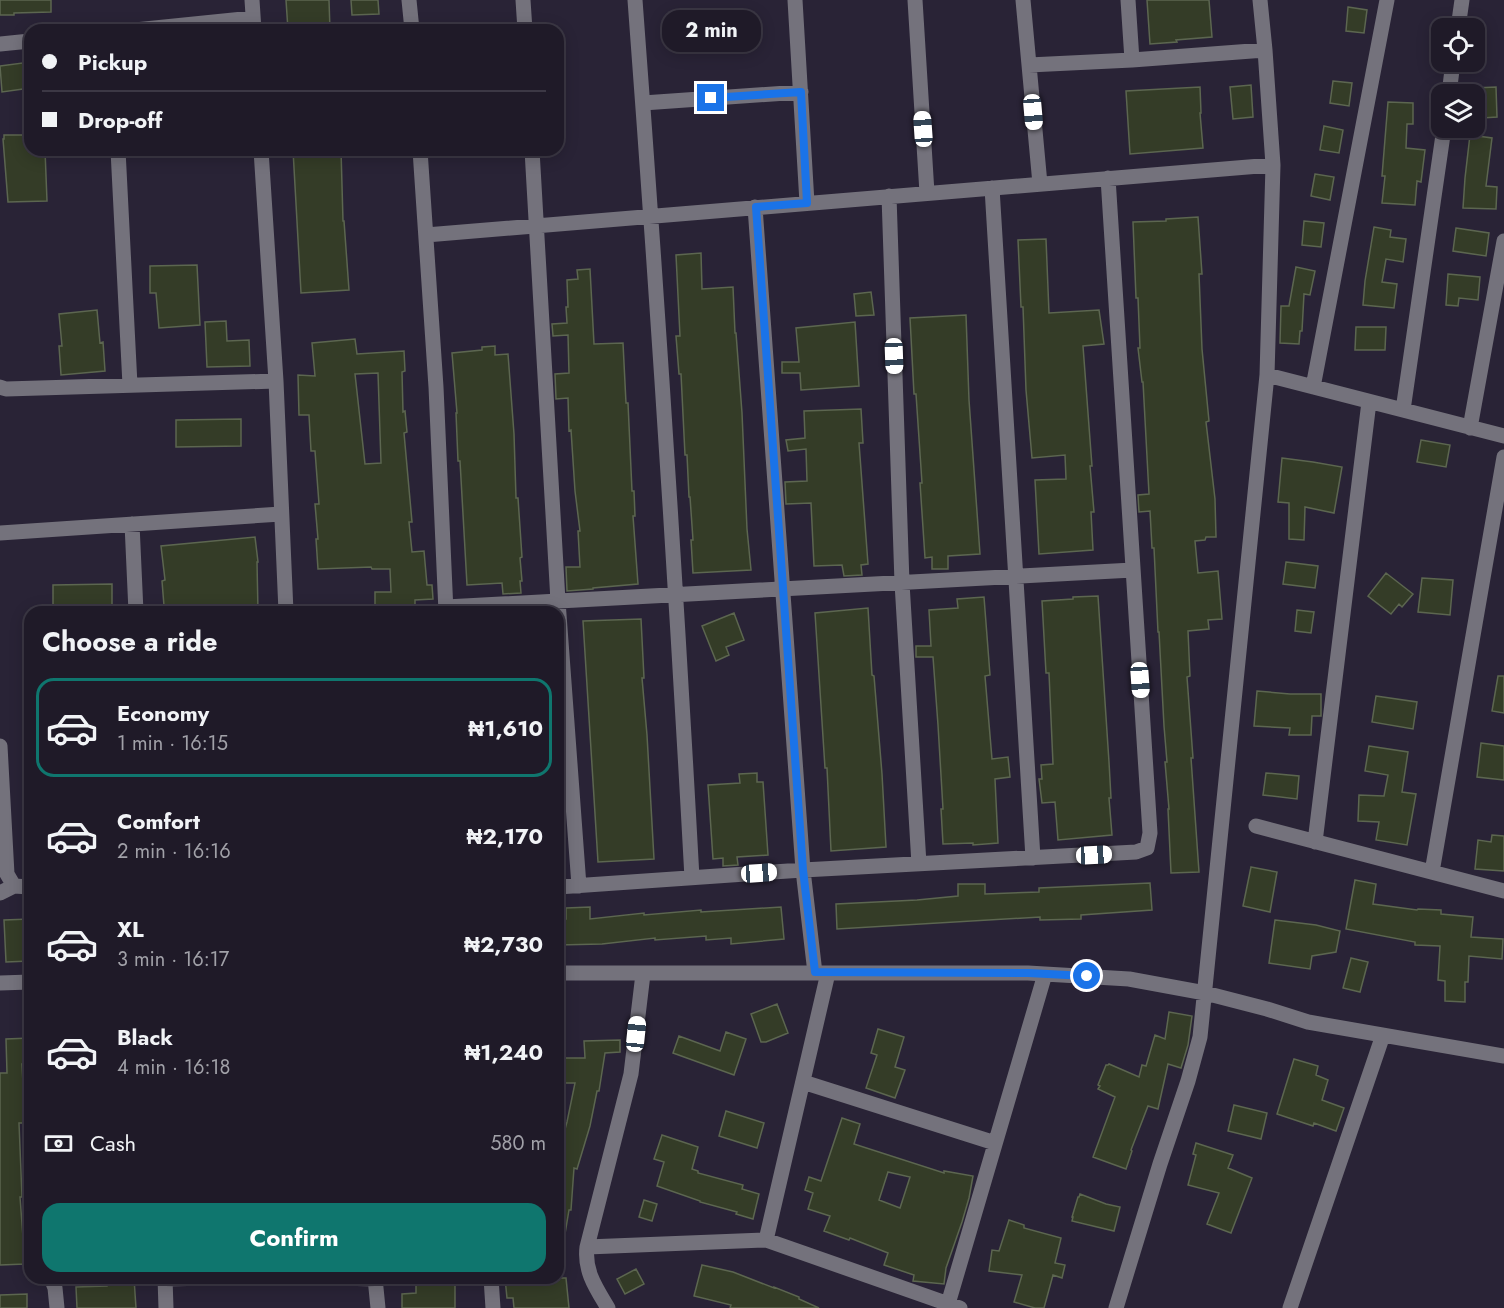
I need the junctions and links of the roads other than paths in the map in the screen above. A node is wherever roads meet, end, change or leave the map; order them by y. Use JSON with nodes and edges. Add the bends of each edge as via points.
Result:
{"nodes":[{"id":1,"x":252,"y":0,"type":"edge"},
{"id":2,"x":410,"y":0,"type":"edge"},
{"id":3,"x":523,"y":0,"type":"edge"},
{"id":4,"x":635,"y":0,"type":"edge"},
{"id":5,"x":795,"y":0,"type":"edge"},
{"id":6,"x":915,"y":0,"type":"edge"},
{"id":7,"x":1023,"y":0,"type":"edge"},
{"id":8,"x":1128,"y":0,"type":"edge"},
{"id":9,"x":1260,"y":0,"type":"edge"},
{"id":10,"x":1387,"y":0,"type":"edge"},
{"id":11,"x":1462,"y":0,"type":"edge"},
{"id":12,"x":1459,"y":18,"type":"edge"},
{"id":13,"x":253,"y":24,"type":"edge"},
{"id":14,"x":412,"y":24,"type":"edge"},
{"id":15,"x":525,"y":24,"type":"edge"},
{"id":16,"x":24,"y":41,"type":"edge"},
{"id":17,"x":0,"y":44,"type":"edge"},
{"id":18,"x":1265,"y":50,"type":"junction"},
{"id":19,"x":1132,"y":60,"type":"junction"},
{"id":20,"x":1029,"y":65,"type":"junction"},
{"id":21,"x":801,"y":92,"type":"junction"},
{"id":22,"x":643,"y":103,"type":"junction"},
{"id":23,"x":1443,"y":138,"type":"edge"},
{"id":24,"x":118,"y":156,"type":"edge"},
{"id":25,"x":261,"y":156,"type":"edge"},
{"id":26,"x":420,"y":156,"type":"edge"},
{"id":27,"x":532,"y":156,"type":"edge"},
{"id":28,"x":1273,"y":165,"type":"junction"},
{"id":29,"x":1108,"y":178,"type":"junction"},
{"id":30,"x":1040,"y":184,"type":"junction"},
{"id":31,"x":992,"y":188,"type":"junction"},
{"id":32,"x":927,"y":193,"type":"junction"},
{"id":33,"x":889,"y":196,"type":"junction"},
{"id":34,"x":807,"y":203,"type":"junction"},
{"id":35,"x":756,"y":207,"type":"junction"},
{"id":36,"x":651,"y":216,"type":"junction"},
{"id":37,"x":536,"y":225,"type":"junction"},
{"id":38,"x":426,"y":235,"type":"junction"},
{"id":39,"x":1504,"y":240,"type":"edge"},
{"id":40,"x":1267,"y":375,"type":"junction"},
{"id":41,"x":276,"y":381,"type":"junction"},
{"id":42,"x":130,"y":385,"type":"junction"},
{"id":43,"x":0,"y":387,"type":"edge"},
{"id":44,"x":1313,"y":387,"type":"junction"},
{"id":45,"x":1370,"y":402,"type":"junction"},
{"id":46,"x":1403,"y":410,"type":"junction"},
{"id":47,"x":1470,"y":428,"type":"junction"},
{"id":48,"x":1504,"y":436,"type":"edge"},
{"id":49,"x":1504,"y":457,"type":"edge"},
{"id":50,"x":281,"y":514,"type":"junction"},
{"id":51,"x":132,"y":524,"type":"junction"},
{"id":52,"x":0,"y":533,"type":"edge"},
{"id":53,"x":1133,"y":570,"type":"junction"},
{"id":54,"x":1015,"y":576,"type":"junction"},
{"id":55,"x":902,"y":583,"type":"junction"},
{"id":56,"x":783,"y":590,"type":"junction"},
{"id":57,"x":676,"y":595,"type":"junction"},
{"id":58,"x":558,"y":601,"type":"junction"},
{"id":59,"x":136,"y":606,"type":"edge"},
{"id":60,"x":286,"y":606,"type":"edge"},
{"id":61,"x":446,"y":606,"type":"edge"},
{"id":62,"x":496,"y":606,"type":"edge"},
{"id":63,"x":558,"y":606,"type":"edge"},
{"id":64,"x":564,"y":682,"type":"edge"},
{"id":65,"x":0,"y":746,"type":"edge"},
{"id":66,"x":1256,"y":826,"type":"dead end"},
{"id":67,"x":1315,"y":842,"type":"junction"},
{"id":68,"x":1033,"y":858,"type":"junction"},
{"id":69,"x":919,"y":864,"type":"junction"},
{"id":70,"x":803,"y":870,"type":"junction"},
{"id":71,"x":1432,"y":872,"type":"junction"},
{"id":72,"x":692,"y":878,"type":"junction"},
{"id":73,"x":14,"y":886,"type":"junction"},
{"id":74,"x":579,"y":886,"type":"junction"},
{"id":75,"x":24,"y":887,"type":"edge"},
{"id":76,"x":564,"y":887,"type":"edge"},
{"id":77,"x":1504,"y":891,"type":"edge"},
{"id":78,"x":0,"y":893,"type":"edge"},
{"id":79,"x":822,"y":973,"type":"junction"},
{"id":80,"x":564,"y":974,"type":"edge"},
{"id":81,"x":643,"y":974,"type":"junction"},
{"id":82,"x":1045,"y":974,"type":"junction"},
{"id":83,"x":24,"y":982,"type":"edge"},
{"id":84,"x":0,"y":983,"type":"edge"},
{"id":85,"x":1205,"y":993,"type":"junction"},
{"id":86,"x":1383,"y":1035,"type":"junction"},
{"id":87,"x":1504,"y":1056,"type":"edge"},
{"id":88,"x":803,"y":1082,"type":"junction"},
{"id":89,"x":995,"y":1143,"type":"junction"},
{"id":90,"x":766,"y":1240,"type":"junction"},
{"id":91,"x":587,"y":1247,"type":"junction"},
{"id":92,"x":53,"y":1284,"type":"edge"},
{"id":93,"x":165,"y":1284,"type":"edge"},
{"id":94,"x":376,"y":1284,"type":"edge"},
{"id":95,"x":491,"y":1284,"type":"edge"},
{"id":96,"x":954,"y":1306,"type":"edge"},
{"id":97,"x":57,"y":1308,"type":"edge"},
{"id":98,"x":166,"y":1308,"type":"edge"},
{"id":99,"x":378,"y":1308,"type":"edge"},
{"id":100,"x":493,"y":1308,"type":"edge"},
{"id":101,"x":608,"y":1308,"type":"edge"},
{"id":102,"x":1116,"y":1308,"type":"edge"},
{"id":103,"x":1290,"y":1308,"type":"edge"}],
"edges":[{"from":1,"to":13,"type":"street"},
{"from":2,"to":14,"type":"street"},
{"from":3,"to":15,"type":"street"},
{"from":4,"to":22,"type":"street"},
{"from":5,"to":21,"type":"street"},
{"from":6,"to":32,"type":"street"},
{"from":7,"to":20,"type":"street"},
{"from":8,"to":19,"type":"street"},
{"from":9,"to":18,"type":"street"},
{"from":10,"to":44,"type":"street"},
{"from":11,"to":12,"type":"street"},
{"from":16,"to":17,"type":"street"},
{"from":18,"to":19,"type":"street"},
{"from":18,"to":28,"type":"street"},
{"from":19,"to":20,"type":"street"},
{"from":20,"to":30,"type":"street"},
{"from":21,"to":22,"type":"street"},
{"from":21,"to":34,"type":"street"},
{"from":22,"to":36,"type":"street"},
{"from":23,"to":46,"type":"street"},
{"from":24,"to":42,"type":"street"},
{"from":25,"to":41,"type":"street"},
{"from":26,"to":38,"type":"street"},
{"from":27,"to":37,"type":"street"},
{"from":28,"to":29,"type":"street"},
{"from":28,"to":40,"type":"street"},
{"from":29,"to":30,"type":"street"},
{"from":29,"to":53,"type":"street"},
{"from":30,"to":31,"type":"street"},
{"from":31,"to":32,"type":"street"},
{"from":31,"to":54,"type":"street"},
{"from":32,"to":33,"type":"street"},
{"from":33,"to":34,"type":"street"},
{"from":33,"to":55,"type":"street"},
{"from":34,"to":35,"type":"street"},
{"from":35,"to":36,"type":"street"},
{"from":35,"to":56,"type":"street"},
{"from":36,"to":37,"type":"street"},
{"from":36,"to":57,"type":"street"},
{"from":37,"to":38,"type":"street"},
{"from":37,"to":58,"type":"street"},
{"from":38,"to":61,"type":"street"},
{"from":39,"to":47,"type":"street"},
{"from":40,"to":44,"type":"street"},
{"from":40,"to":85,"type":"street"},
{"from":41,"to":42,"type":"street"},
{"from":41,"to":50,"type":"street"},
{"from":42,"to":43,"type":"street"},
{"from":44,"to":45,"type":"street"},
{"from":45,"to":46,"type":"street"},
{"from":45,"to":67,"type":"street"},
{"from":46,"to":47,"type":"street"},
{"from":47,"to":48,"type":"street"},
{"from":49,"to":71,"type":"street"},
{"from":50,"to":51,"type":"street"},
{"from":50,"to":60,"type":"street"},
{"from":51,"to":52,"type":"street"},
{"from":51,"to":59,"type":"street"},
{"from":53,"to":54,"type":"street"},
{"from":53,"to":68,"type":"street","via":[[1150,833],[1147,848],[1136,852]]},
{"from":54,"to":55,"type":"street"},
{"from":54,"to":68,"type":"street"},
{"from":55,"to":56,"type":"street"},
{"from":55,"to":69,"type":"street"},
{"from":56,"to":57,"type":"street"},
{"from":56,"to":70,"type":"street"},
{"from":57,"to":58,"type":"street"},
{"from":57,"to":72,"type":"street"},
{"from":58,"to":62,"type":"street"},
{"from":58,"to":63,"type":"street"},
{"from":64,"to":74,"type":"street"},
{"from":65,"to":73,"type":"street","via":[[7,874]]},
{"from":66,"to":67,"type":"street"},
{"from":67,"to":71,"type":"street"},
{"from":68,"to":69,"type":"street"},
{"from":69,"to":70,"type":"street"},
{"from":70,"to":72,"type":"street"},
{"from":70,"to":79,"type":"street"},
{"from":71,"to":77,"type":"street"},
{"from":72,"to":74,"type":"street"},
{"from":73,"to":75,"type":"street"},
{"from":73,"to":78,"type":"street"},
{"from":74,"to":76,"type":"street"},
{"from":79,"to":81,"type":"street"},
{"from":79,"to":82,"type":"street"},
{"from":79,"to":88,"type":"street"},
{"from":80,"to":81,"type":"street"},
{"from":81,"to":91,"type":"street","via":[[631,1074]]},
{"from":82,"to":85,"type":"street","via":[[1129,979]]},
{"from":82,"to":89,"type":"street"},
{"from":83,"to":84,"type":"street"},
{"from":85,"to":86,"type":"street","via":[[1308,1022]]},
{"from":85,"to":102,"type":"street","via":[[1200,1037],[1188,1081]]},
{"from":86,"to":87,"type":"street"},
{"from":86,"to":103,"type":"street"},
{"from":88,"to":89,"type":"street"},
{"from":88,"to":90,"type":"street"},
{"from":89,"to":96,"type":"street"},
{"from":90,"to":91,"type":"street"},
{"from":90,"to":96,"type":"street"},
{"from":91,"to":101,"type":"street","via":[[589,1275]]},
{"from":92,"to":97,"type":"street"},
{"from":93,"to":98,"type":"street"},
{"from":94,"to":99,"type":"street"},
{"from":95,"to":100,"type":"street"}]}
